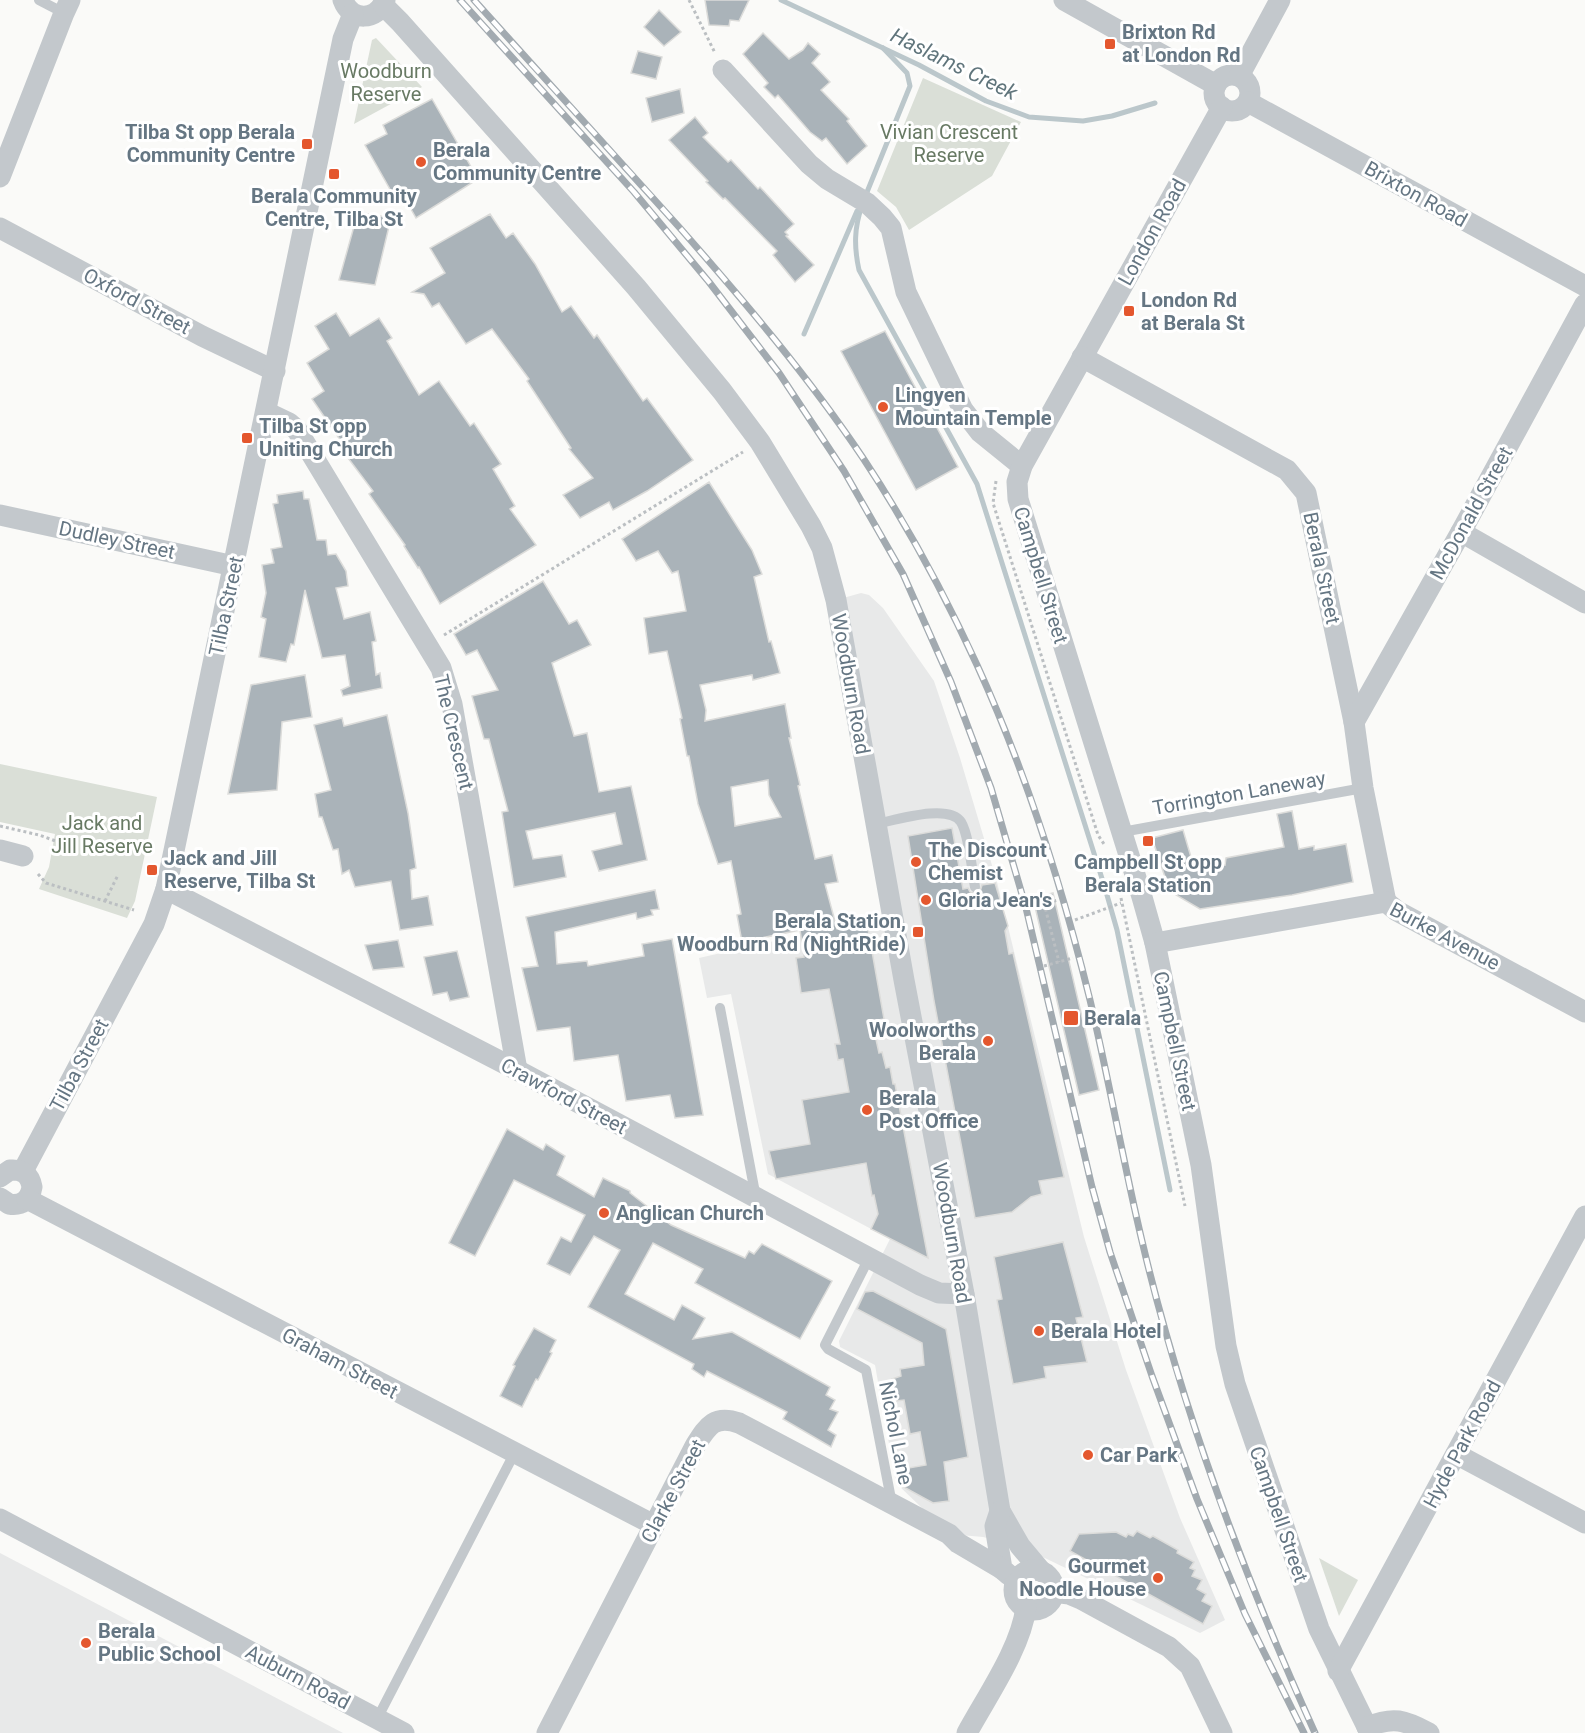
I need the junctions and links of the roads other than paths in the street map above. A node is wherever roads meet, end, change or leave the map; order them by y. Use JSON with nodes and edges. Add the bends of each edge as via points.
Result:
{"nodes":[{"id":1,"x":39,"y":0,"type":"edge"},
{"id":2,"x":1064,"y":0,"type":"edge"},
{"id":3,"x":1280,"y":0,"type":"edge"},
{"id":4,"x":384,"y":3,"type":"edge"},
{"id":5,"x":67,"y":7,"type":"edge"},
{"id":6,"x":348,"y":7,"type":"edge"},
{"id":7,"x":723,"y":70,"type":"road end"},
{"id":8,"x":1239,"y":76,"type":"junction"},
{"id":9,"x":1216,"y":85,"type":"junction"},
{"id":10,"x":1248,"y":102,"type":"junction"},
{"id":11,"x":1222,"y":107,"type":"junction"},
{"id":12,"x":0,"y":177,"type":"edge"},
{"id":13,"x":0,"y":228,"type":"edge"},
{"id":14,"x":1585,"y":286,"type":"edge"},
{"id":15,"x":1585,"y":304,"type":"edge"},
{"id":16,"x":1082,"y":357,"type":"junction"},
{"id":17,"x":275,"y":371,"type":"junction"},
{"id":18,"x":267,"y":412,"type":"junction"},
{"id":19,"x":1022,"y":466,"type":"junction"},
{"id":20,"x":0,"y":515,"type":"edge"},
{"id":21,"x":1461,"y":532,"type":"junction"},
{"id":22,"x":234,"y":566,"type":"junction"},
{"id":23,"x":1585,"y":603,"type":"edge"},
{"id":24,"x":1354,"y":722,"type":"junction"},
{"id":25,"x":1363,"y":788,"type":"junction"},
{"id":26,"x":876,"y":824,"type":"junction"},
{"id":27,"x":1122,"y":832,"type":"junction"},
{"id":28,"x":0,"y":850,"type":"edge"},
{"id":29,"x":23,"y":856,"type":"dead end"},
{"id":30,"x":975,"y":887,"type":"dead end"},
{"id":31,"x":166,"y":889,"type":"junction"},
{"id":32,"x":1386,"y":902,"type":"junction"},
{"id":33,"x":1155,"y":943,"type":"junction"},
{"id":34,"x":720,"y":1008,"type":"dead end"},
{"id":35,"x":1585,"y":1012,"type":"edge"},
{"id":36,"x":517,"y":1070,"type":"junction"},
{"id":37,"x":22,"y":1171,"type":"junction"},
{"id":38,"x":0,"y":1177,"type":"edge"},
{"id":39,"x":0,"y":1198,"type":"edge"},
{"id":40,"x":756,"y":1198,"type":"junction"},
{"id":41,"x":27,"y":1199,"type":"junction"},
{"id":42,"x":1582,"y":1230,"type":"edge"},
{"id":43,"x":869,"y":1258,"type":"junction"},
{"id":44,"x":964,"y":1294,"type":"junction"},
{"id":45,"x":514,"y":1454,"type":"junction"},
{"id":46,"x":1456,"y":1454,"type":"junction"},
{"id":47,"x":892,"y":1504,"type":"junction"},
{"id":48,"x":0,"y":1519,"type":"edge"},
{"id":49,"x":998,"y":1519,"type":"junction"},
{"id":50,"x":1585,"y":1523,"type":"edge"},
{"id":51,"x":654,"y":1525,"type":"junction"},
{"id":52,"x":949,"y":1534,"type":"junction"},
{"id":53,"x":1041,"y":1571,"type":"junction"},
{"id":54,"x":1009,"y":1575,"type":"junction"},
{"id":55,"x":1053,"y":1592,"type":"junction"},
{"id":56,"x":1026,"y":1607,"type":"junction"},
{"id":57,"x":1338,"y":1671,"type":"junction"},
{"id":58,"x":377,"y":1719,"type":"junction"},
{"id":59,"x":1369,"y":1730,"type":"edge"},
{"id":60,"x":404,"y":1733,"type":"edge"},
{"id":61,"x":547,"y":1733,"type":"edge"},
{"id":62,"x":967,"y":1733,"type":"edge"},
{"id":63,"x":1222,"y":1733,"type":"edge"},
{"id":64,"x":1429,"y":1733,"type":"edge"}],
"edges":[{"from":1,"to":5,"type":"lane"},
{"from":2,"to":9,"type":"street"},
{"from":3,"to":8,"type":"street"},
{"from":4,"to":6,"type":"street","via":[[373,15],[360,16]]},
{"from":4,"to":26,"type":"street","name":"Woodburn Road","via":[[636,287],[722,391],[760,442],[812,526],[830,572]]},
{"from":5,"to":12,"type":"street"},
{"from":6,"to":17,"type":"street","name":"Tilba Street"},
{"from":7,"to":19,"type":"street","via":[[809,164],[861,199],[891,228],[906,292],[963,410],[980,432]]},
{"from":8,"to":9,"type":"street","via":[[1227,75]]},
{"from":8,"to":10,"type":"street","via":[[1250,87]]},
{"from":9,"to":11,"type":"street","via":[[1215,99]]},
{"from":10,"to":11,"type":"street","via":[[1240,109]]},
{"from":10,"to":14,"type":"street","name":"Brixton Road"},
{"from":11,"to":16,"type":"street","name":"London Road"},
{"from":13,"to":17,"type":"street","name":"Oxford Street"},
{"from":15,"to":21,"type":"street","name":"McDonald Street"},
{"from":16,"to":19,"type":"street","name":"Campbell Street"},
{"from":16,"to":24,"type":"street","name":"Berala Street","via":[[1287,470],[1306,493]]},
{"from":17,"to":18,"type":"street","name":"Tilba Street"},
{"from":18,"to":22,"type":"street","name":"Tilba Street"},
{"from":18,"to":36,"type":"street","name":"The Crescent","via":[[297,430],[441,668],[452,704]]},
{"from":19,"to":27,"type":"street","name":"Campbell Street","via":[[1017,482],[1018,499]]},
{"from":20,"to":22,"type":"street","name":"Dudley Street"},
{"from":21,"to":23,"type":"street"},
{"from":21,"to":24,"type":"street","name":"McDonald Street"},
{"from":22,"to":31,"type":"street","name":"Tilba Street"},
{"from":24,"to":25,"type":"street","name":"Berala Street"},
{"from":25,"to":27,"type":"lane","name":"Torrington Laneway"},
{"from":25,"to":32,"type":"street","name":"Berala Street"},
{"from":26,"to":30,"type":"lane","via":[[938,813],[955,816],[963,826]]},
{"from":26,"to":44,"type":"street","name":"Woodburn Road"},
{"from":27,"to":33,"type":"street","name":"Campbell Street"},
{"from":28,"to":29,"type":"street"},
{"from":31,"to":36,"type":"street","name":"Crawford Street"},
{"from":31,"to":37,"type":"street","name":"Tilba Street","via":[[154,924]]},
{"from":32,"to":33,"type":"street","name":"Burke Avenue"},
{"from":32,"to":35,"type":"street","name":"Burke Avenue"},
{"from":33,"to":57,"type":"street","name":"Campbell Street","via":[[1207,1196],[1230,1365],[1318,1629]]},
{"from":34,"to":40,"type":"lane"},
{"from":36,"to":40,"type":"street","name":"Crawford Street"},
{"from":37,"to":38,"type":"street","via":[[10,1170]]},
{"from":37,"to":41,"type":"street","via":[[28,1175],[32,1188]]},
{"from":39,"to":41,"type":"street","via":[[16,1205]]},
{"from":40,"to":43,"type":"street","name":"Crawford Street"},
{"from":41,"to":45,"type":"street","name":"Graham Street"},
{"from":42,"to":46,"type":"street","name":"Hyde Park Road"},
{"from":43,"to":44,"type":"street","name":"Crawford Street","via":[[939,1293]]},
{"from":43,"to":47,"type":"lane","name":"Nichol Lane","via":[[825,1345],[866,1370]]},
{"from":44,"to":49,"type":"street","name":"Woodburn Road"},
{"from":45,"to":51,"type":"street","name":"Graham Street"},
{"from":45,"to":58,"type":"lane"},
{"from":46,"to":50,"type":"street"},
{"from":46,"to":57,"type":"street","name":"Hyde Park Road"},
{"from":47,"to":51,"type":"street","name":"Clarke Street","via":[[729,1419],[712,1423],[705,1430]]},
{"from":47,"to":52,"type":"street","name":"Clarke Street"},
{"from":48,"to":58,"type":"street","name":"Auburn Road"},
{"from":49,"to":52,"type":"street","name":"Clarke Street","via":[[982,1537]]},
{"from":49,"to":53,"type":"street","name":"Woodburn Road"},
{"from":49,"to":54,"type":"street","name":"Woodburn Road"},
{"from":51,"to":61,"type":"street","name":"Clarke Street"},
{"from":52,"to":54,"type":"street","name":"Clarke Street"},
{"from":53,"to":54,"type":"street"},
{"from":53,"to":55,"type":"street","via":[[1052,1582]]},
{"from":54,"to":56,"type":"street","via":[[1016,1598]]},
{"from":55,"to":56,"type":"street","via":[[1045,1606],[1034,1610]]},
{"from":55,"to":63,"type":"street","via":[[1081,1599],[1169,1647],[1190,1666]]},
{"from":56,"to":62,"type":"street","via":[[1021,1632]]},
{"from":57,"to":59,"type":"street","name":"Campbell Street"},
{"from":58,"to":60,"type":"street","name":"Auburn Road"},
{"from":59,"to":64,"type":"street","via":[[1382,1721],[1397,1719]]}]}
